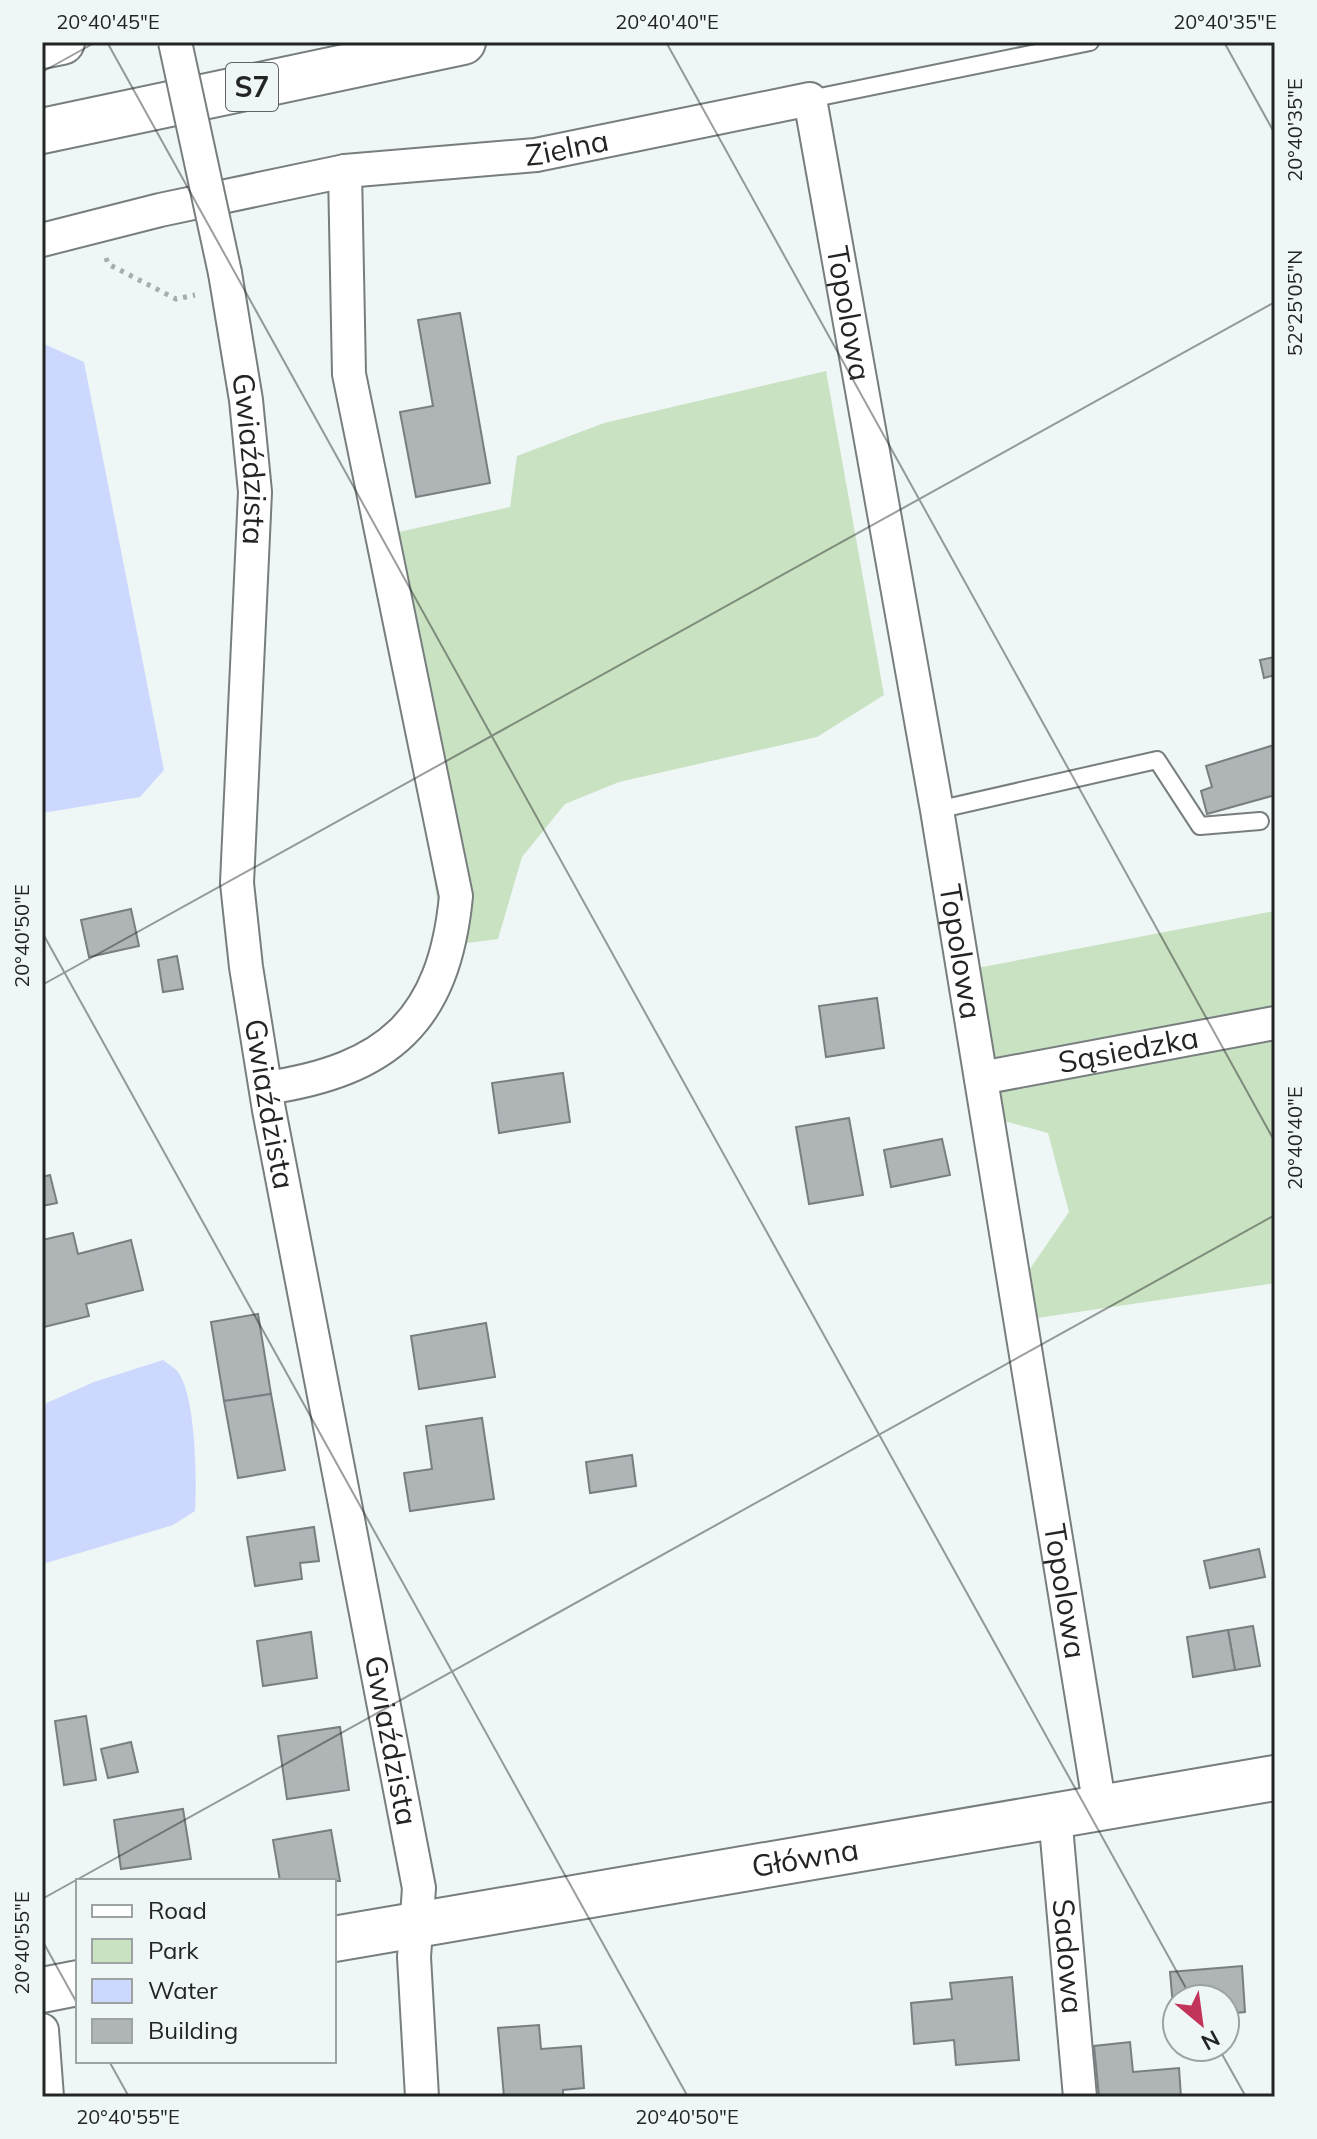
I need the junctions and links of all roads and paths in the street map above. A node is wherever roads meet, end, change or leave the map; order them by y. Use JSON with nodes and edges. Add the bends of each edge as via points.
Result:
{"nodes":[{"id":1,"x":62,"y":42,"type":"edge"},
{"id":2,"x":175,"y":42,"type":"edge"},
{"id":3,"x":463,"y":42,"type":"edge"},
{"id":4,"x":1090,"y":42,"type":"edge"},
{"id":5,"x":42,"y":46,"type":"edge"},
{"id":6,"x":810,"y":99,"type":"junction"},
{"id":7,"x":42,"y":131,"type":"edge"},
{"id":8,"x":345,"y":171,"type":"junction"},
{"id":9,"x":42,"y":240,"type":"edge"},
{"id":10,"x":108,"y":264,"type":"dead end"},
{"id":11,"x":195,"y":295,"type":"dead end"},
{"id":12,"x":937,"y":810,"type":"junction"},
{"id":13,"x":1260,"y":821,"type":"dead end"},
{"id":14,"x":1275,"y":1023,"type":"edge"},
{"id":15,"x":981,"y":1078,"type":"junction"},
{"id":16,"x":266,"y":1088,"type":"junction"},
{"id":17,"x":1275,"y":1778,"type":"edge"},
{"id":18,"x":1100,"y":1808,"type":"junction"},
{"id":19,"x":1055,"y":1815,"type":"junction"},
{"id":20,"x":418,"y":1925,"type":"junction"},
{"id":21,"x":336,"y":1939,"type":"edge"},
{"id":22,"x":76,"y":1983,"type":"edge"},
{"id":23,"x":42,"y":1990,"type":"edge"},
{"id":24,"x":42,"y":2030,"type":"edge"},
{"id":25,"x":47,"y":2097,"type":"edge"},
{"id":26,"x":422,"y":2097,"type":"edge"},
{"id":27,"x":1080,"y":2097,"type":"edge"}],
"edges":[{"from":1,"to":5,"type":"main road"},
{"from":2,"to":16,"type":"street","name":"Gwiaździsta","bridge":true,"via":[[225,273],[255,492],[237,883]]},
{"from":3,"to":7,"type":"main road","number":"S7"},
{"from":4,"to":6,"type":"lane","name":"Zielna"},
{"from":6,"to":8,"type":"street","name":"Zielna","via":[[536,155]]},
{"from":6,"to":12,"type":"street","name":"Topolowa"},
{"from":8,"to":9,"type":"street","name":"Zielna"},
{"from":8,"to":16,"type":"street","via":[[349,374],[456,896],[445,963],[427,1005],[393,1040],[353,1068]]},
{"from":10,"to":11,"type":"path","via":[[176,299]]},
{"from":12,"to":13,"type":"lane","via":[[1157,760],[1200,826]]},
{"from":12,"to":15,"type":"street","name":"Topolowa"},
{"from":14,"to":15,"type":"street","name":"Sąsiedzka"},
{"from":15,"to":18,"type":"street","name":"Topolowa"},
{"from":16,"to":20,"type":"street","name":"Gwiaździsta","via":[[408,1827],[419,1888]]},
{"from":17,"to":18,"type":"main road","name":"Główna"},
{"from":18,"to":19,"type":"main road","name":"Główna"},
{"from":19,"to":20,"type":"main road","name":"Główna"},
{"from":19,"to":27,"type":"street","name":"Sadowa"},
{"from":20,"to":21,"type":"main road","name":"Główna"},
{"from":20,"to":26,"type":"street","name":"Gwiaździsta","via":[[414,1957]]},
{"from":22,"to":23,"type":"main road"},
{"from":24,"to":25,"type":"street"}]}
